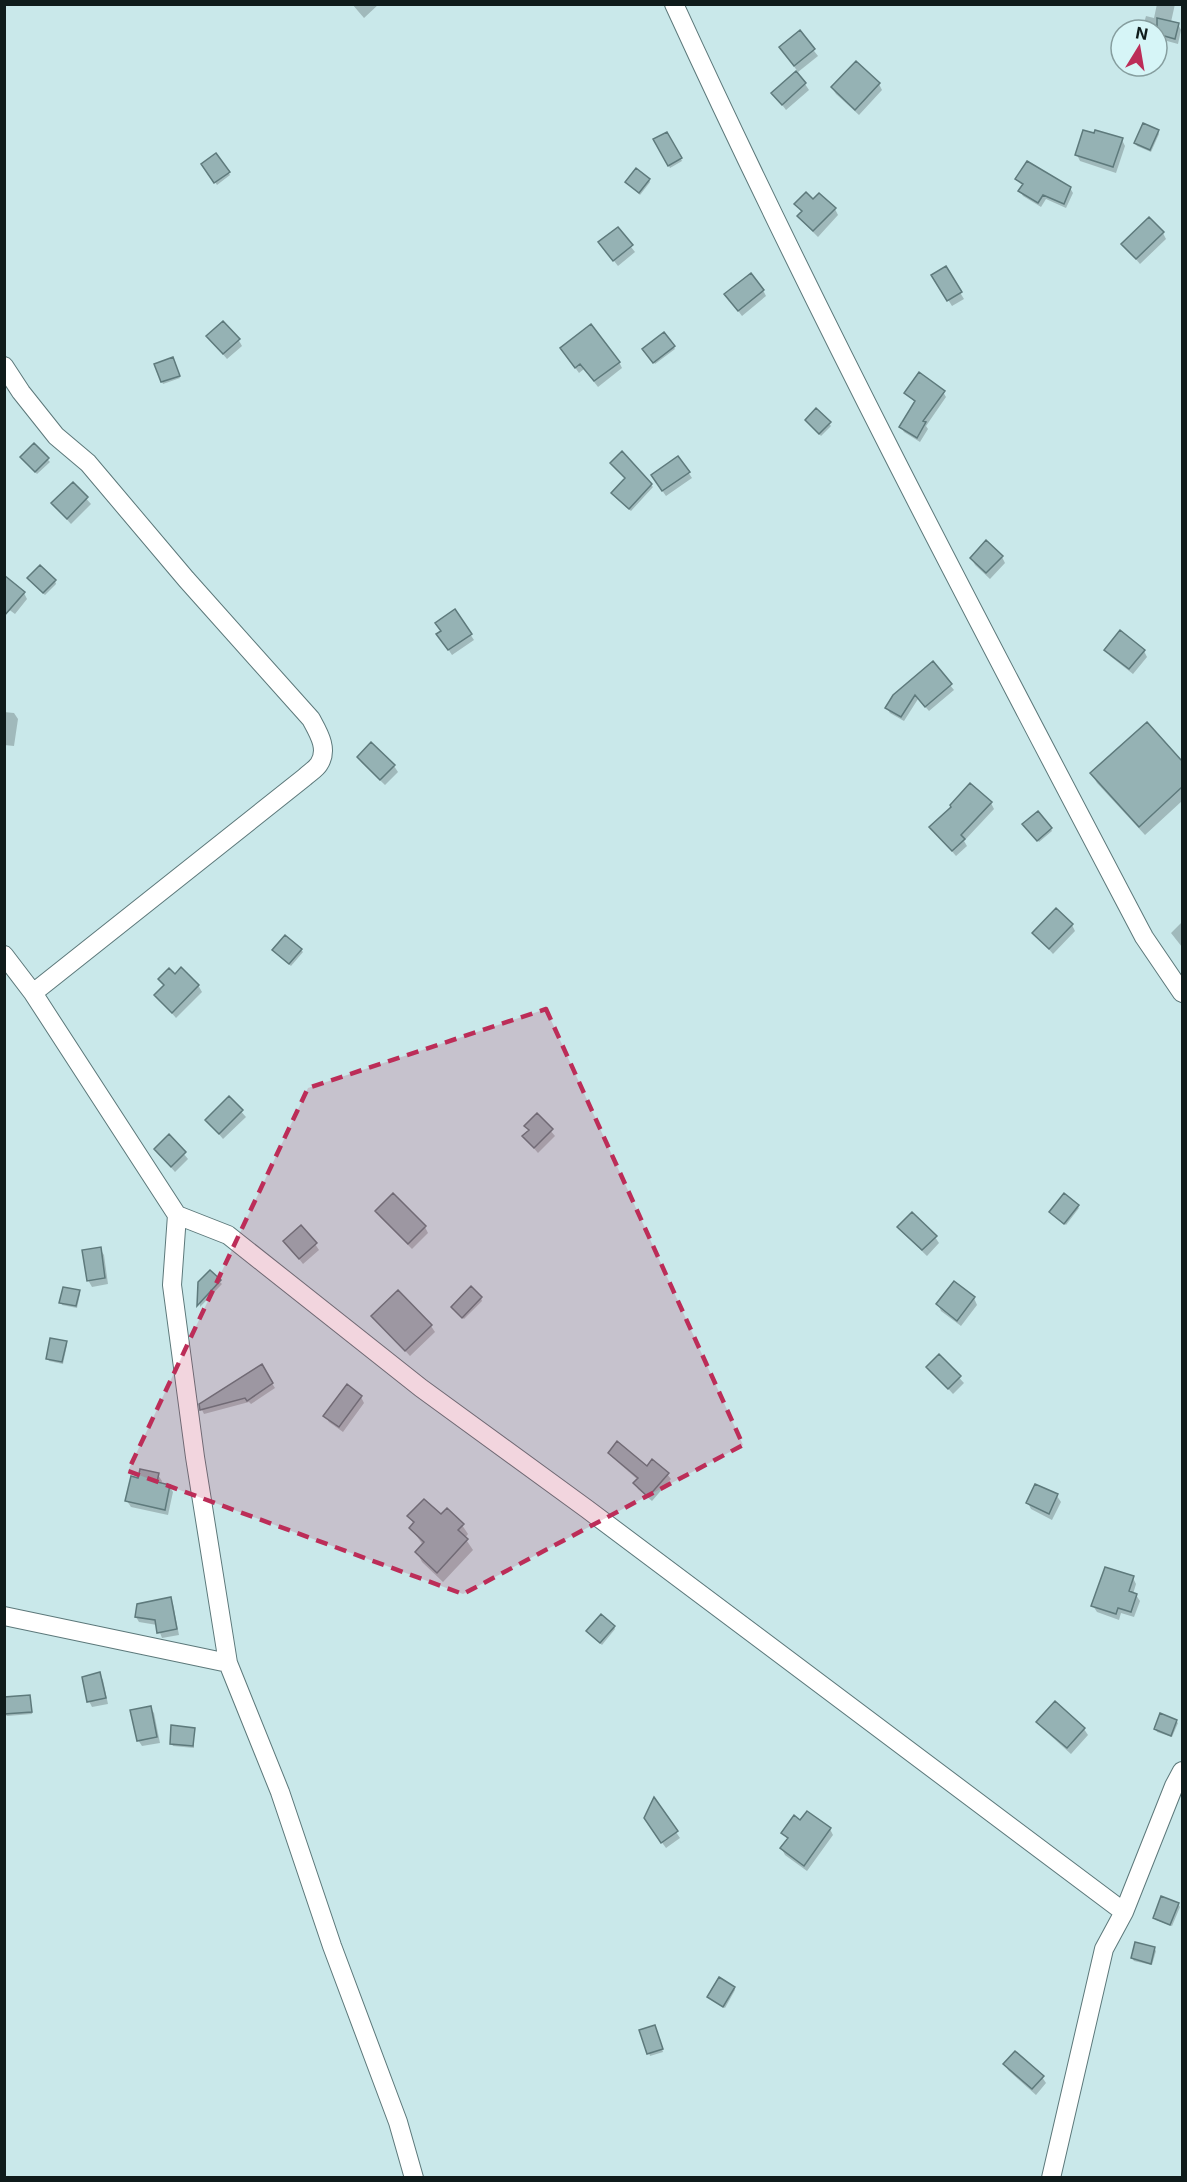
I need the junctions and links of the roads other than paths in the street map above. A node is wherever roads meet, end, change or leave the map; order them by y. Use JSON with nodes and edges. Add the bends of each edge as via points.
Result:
{"nodes":[{"id":1,"x":674,"y":4,"type":"edge"},
{"id":2,"x":4,"y":366,"type":"edge"},
{"id":3,"x":4,"y":955,"type":"edge"},
{"id":4,"x":33,"y":993,"type":"junction"},
{"id":5,"x":1182,"y":993,"type":"edge"},
{"id":6,"x":177,"y":1215,"type":"junction"},
{"id":7,"x":4,"y":1616,"type":"edge"},
{"id":8,"x":228,"y":1663,"type":"junction"},
{"id":9,"x":1182,"y":1771,"type":"edge"},
{"id":10,"x":1124,"y":1912,"type":"junction"},
{"id":11,"x":414,"y":2178,"type":"edge"},
{"id":12,"x":1051,"y":2178,"type":"edge"}],
"edges":[{"from":1,"to":5,"type":"street","via":[[735,138],[938,544],[1144,937]]},
{"from":2,"to":4,"type":"street","via":[[57,436],[88,463],[311,719],[322,741],[319,764]]},
{"from":3,"to":4,"type":"street"},
{"from":4,"to":6,"type":"street"},
{"from":6,"to":8,"type":"street","via":[[172,1285]]},
{"from":6,"to":10,"type":"street","via":[[228,1235],[421,1388]]},
{"from":7,"to":8,"type":"street"},
{"from":8,"to":11,"type":"street","via":[[280,1792],[398,2122]]},
{"from":9,"to":10,"type":"street"},
{"from":10,"to":12,"type":"street","via":[[1104,1949]]}]}
